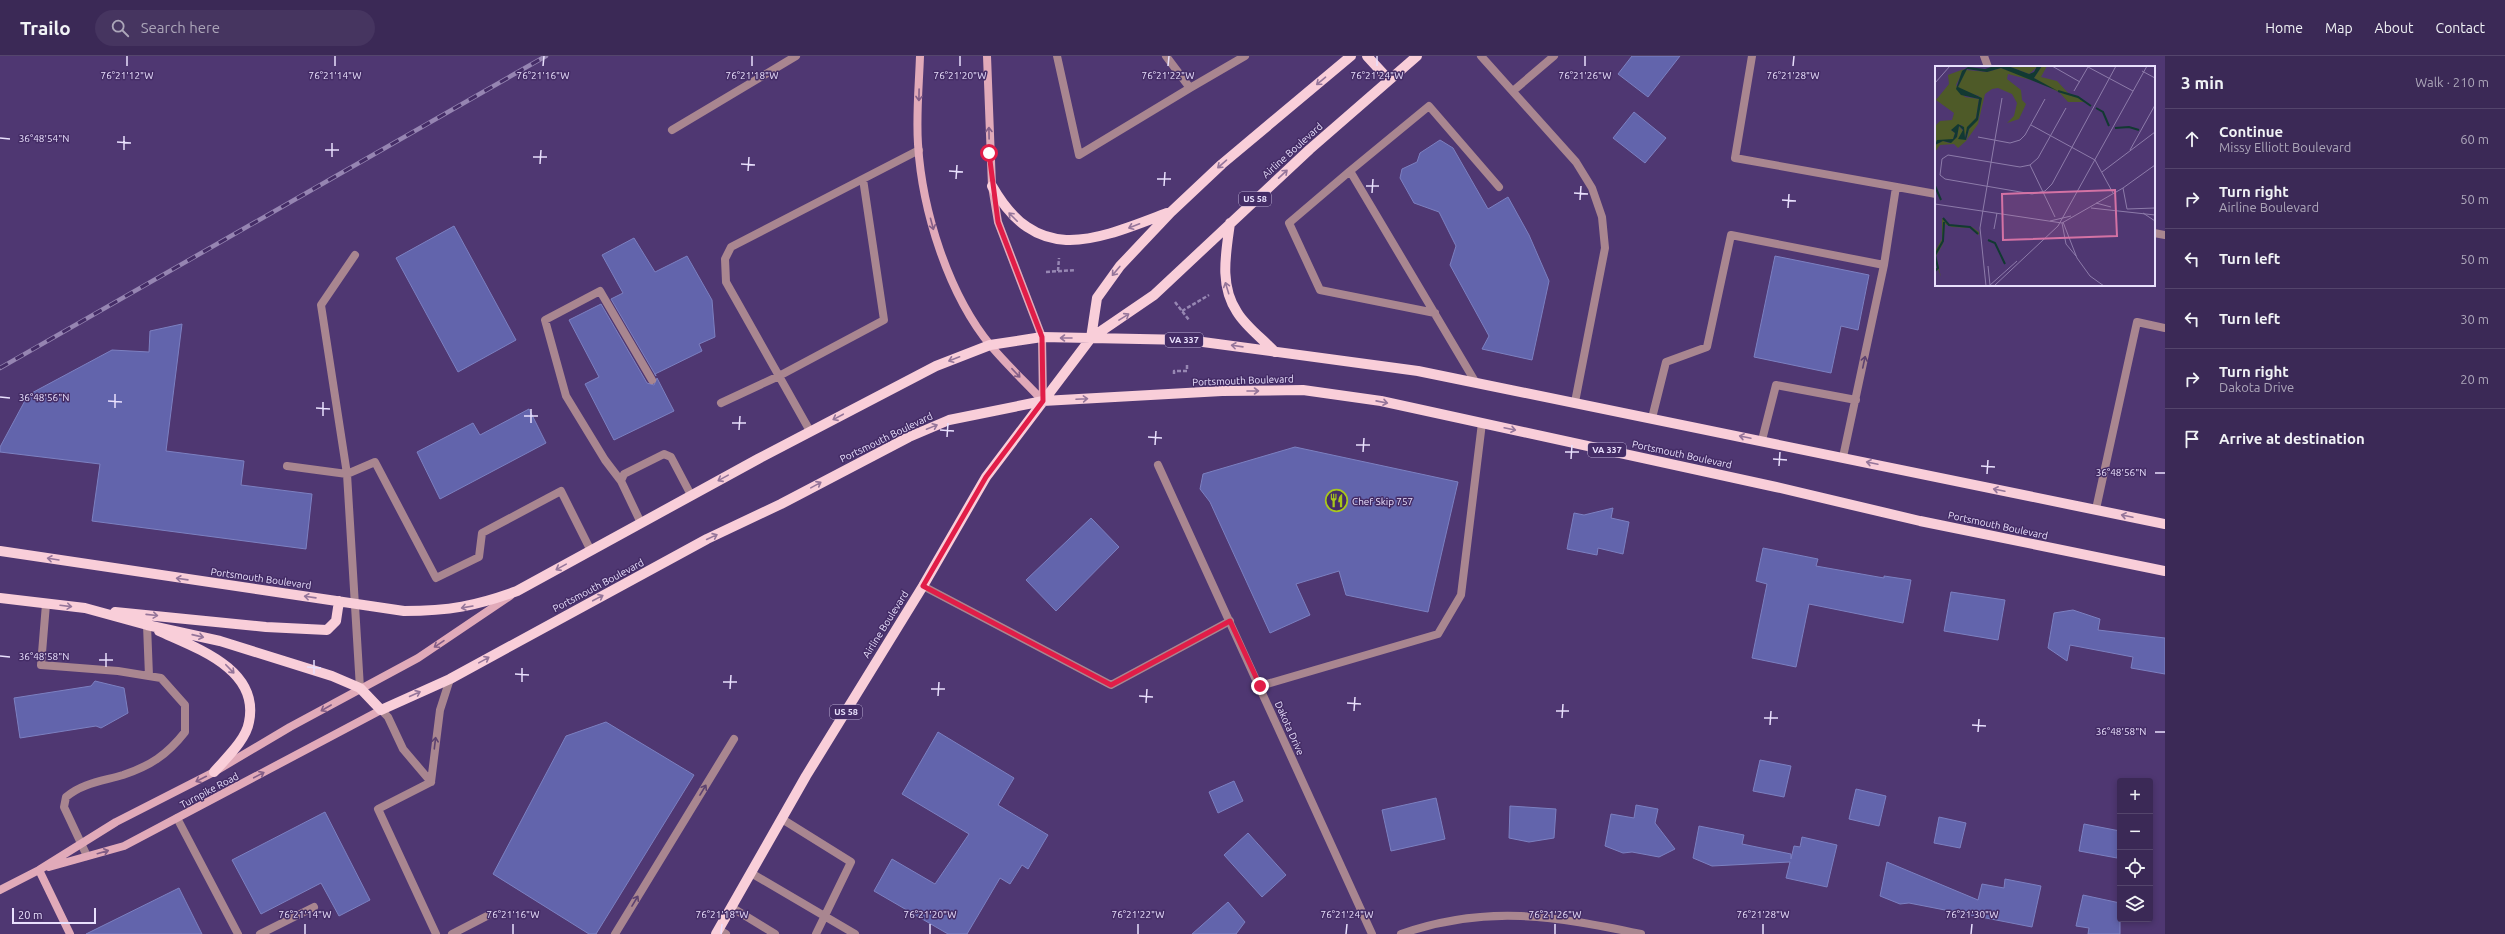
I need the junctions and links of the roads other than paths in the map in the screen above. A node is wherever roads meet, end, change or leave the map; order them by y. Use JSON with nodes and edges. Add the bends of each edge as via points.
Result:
{"nodes":[{"id":1,"x":796,"y":56,"type":"edge"},
{"id":2,"x":920,"y":56,"type":"edge"},
{"id":3,"x":987,"y":56,"type":"edge"},
{"id":4,"x":1057,"y":56,"type":"edge"},
{"id":5,"x":1166,"y":56,"type":"edge"},
{"id":6,"x":1245,"y":56,"type":"edge"},
{"id":7,"x":1351,"y":56,"type":"edge"},
{"id":8,"x":1367,"y":56,"type":"edge"},
{"id":9,"x":1417,"y":56,"type":"edge"},
{"id":10,"x":1482,"y":56,"type":"edge"},
{"id":11,"x":1554,"y":56,"type":"edge"},
{"id":12,"x":1752,"y":56,"type":"edge"},
{"id":13,"x":1984,"y":56,"type":"edge"},
{"id":14,"x":1988,"y":66,"type":"edge"},
{"id":15,"x":1389,"y":80,"type":"junction"},
{"id":16,"x":1190,"y":88,"type":"junction"},
{"id":17,"x":1513,"y":91,"type":"junction"},
{"id":18,"x":672,"y":130,"type":"dead end"},
{"id":19,"x":919,"y":150,"type":"junction"},
{"id":20,"x":1350,"y":171,"type":"junction"},
{"id":21,"x":863,"y":179,"type":"junction"},
{"id":22,"x":992,"y":186,"type":"junction"},
{"id":23,"x":1499,"y":187,"type":"dead end"},
{"id":24,"x":1896,"y":187,"type":"junction"},
{"id":25,"x":1935,"y":194,"type":"edge"},
{"id":26,"x":1171,"y":212,"type":"junction"},
{"id":27,"x":1230,"y":223,"type":"junction"},
{"id":28,"x":2155,"y":233,"type":"edge"},
{"id":29,"x":2165,"y":235,"type":"edge"},
{"id":30,"x":355,"y":255,"type":"dead end"},
{"id":31,"x":1884,"y":265,"type":"junction"},
{"id":32,"x":1435,"y":313,"type":"junction"},
{"id":33,"x":2165,"y":328,"type":"edge"},
{"id":34,"x":1042,"y":337,"type":"junction"},
{"id":35,"x":1091,"y":338,"type":"junction"},
{"id":36,"x":990,"y":345,"type":"junction"},
{"id":37,"x":1275,"y":352,"type":"junction"},
{"id":38,"x":779,"y":376,"type":"junction"},
{"id":39,"x":652,"y":380,"type":"dead end"},
{"id":40,"x":1476,"y":383,"type":"junction"},
{"id":41,"x":1856,"y":400,"type":"junction"},
{"id":42,"x":1043,"y":401,"type":"junction"},
{"id":43,"x":1575,"y":402,"type":"junction"},
{"id":44,"x":720,"y":403,"type":"dead end"},
{"id":45,"x":1652,"y":418,"type":"junction"},
{"id":46,"x":1482,"y":423,"type":"junction"},
{"id":47,"x":810,"y":431,"type":"junction"},
{"id":48,"x":1762,"y":440,"type":"junction"},
{"id":49,"x":1843,"y":457,"type":"junction"},
{"id":50,"x":288,"y":466,"type":"dead end"},
{"id":51,"x":1158,"y":466,"type":"dead end"},
{"id":52,"x":347,"y":474,"type":"junction"},
{"id":53,"x":621,"y":481,"type":"junction"},
{"id":54,"x":691,"y":495,"type":"junction"},
{"id":55,"x":2096,"y":509,"type":"junction"},
{"id":56,"x":641,"y":522,"type":"junction"},
{"id":57,"x":2165,"y":524,"type":"edge"},
{"id":58,"x":0,"y":551,"type":"edge"},
{"id":59,"x":591,"y":551,"type":"junction"},
{"id":60,"x":2165,"y":571,"type":"edge"},
{"id":61,"x":923,"y":586,"type":"junction"},
{"id":62,"x":518,"y":591,"type":"junction"},
{"id":63,"x":0,"y":598,"type":"edge"},
{"id":64,"x":339,"y":602,"type":"junction"},
{"id":65,"x":46,"y":604,"type":"junction"},
{"id":66,"x":355,"y":604,"type":"junction"},
{"id":67,"x":85,"y":608,"type":"junction"},
{"id":68,"x":1230,"y":621,"type":"junction"},
{"id":69,"x":147,"y":625,"type":"junction"},
{"id":70,"x":149,"y":676,"type":"junction"},
{"id":71,"x":450,"y":679,"type":"junction"},
{"id":72,"x":1260,"y":686,"type":"junction"},
{"id":73,"x":360,"y":688,"type":"junction"},
{"id":74,"x":381,"y":710,"type":"junction"},
{"id":75,"x":734,"y":739,"type":"dead end"},
{"id":76,"x":214,"y":772,"type":"junction"},
{"id":77,"x":431,"y":782,"type":"junction"},
{"id":78,"x":177,"y":818,"type":"junction"},
{"id":79,"x":782,"y":819,"type":"junction"},
{"id":80,"x":81,"y":844,"type":"junction"},
{"id":81,"x":88,"y":856,"type":"junction"},
{"id":82,"x":39,"y":870,"type":"junction"},
{"id":83,"x":751,"y":873,"type":"junction"},
{"id":84,"x":0,"y":890,"type":"edge"},
{"id":85,"x":314,"y":907,"type":"dead end"},
{"id":86,"x":731,"y":907,"type":"junction"},
{"id":87,"x":487,"y":916,"type":"dead end"},
{"id":88,"x":826,"y":917,"type":"junction"},
{"id":89,"x":720,"y":932,"type":"edge"},
{"id":90,"x":70,"y":934,"type":"edge"},
{"id":91,"x":238,"y":934,"type":"edge"},
{"id":92,"x":260,"y":934,"type":"edge"},
{"id":93,"x":436,"y":934,"type":"edge"},
{"id":94,"x":452,"y":934,"type":"edge"},
{"id":95,"x":615,"y":934,"type":"edge"},
{"id":96,"x":775,"y":934,"type":"edge"},
{"id":97,"x":816,"y":934,"type":"edge"},
{"id":98,"x":855,"y":934,"type":"edge"},
{"id":99,"x":1372,"y":934,"type":"edge"},
{"id":100,"x":1401,"y":934,"type":"edge"},
{"id":101,"x":1641,"y":934,"type":"edge"}],
"edges":[{"from":1,"to":18,"type":"street"},
{"from":2,"to":19,"type":"main road","one_way":true},
{"from":22,"to":3,"type":"main road","one_way":true},
{"from":4,"to":16,"type":"street","via":[[1079,155]]},
{"from":5,"to":16,"type":"street"},
{"from":6,"to":16,"type":"street"},
{"from":7,"to":26,"type":"main road","name":"Airline Boulevard","number":"US 58","one_way":true,"via":[[1222,164]]},
{"from":8,"to":15,"type":"main road"},
{"from":9,"to":15,"type":"main road","name":"Airline Boulevard","number":"US 58"},
{"from":10,"to":17,"type":"street"},
{"from":11,"to":17,"type":"street"},
{"from":12,"to":24,"type":"street","via":[[1735,158]]},
{"from":13,"to":14,"type":"street"},
{"from":27,"to":15,"type":"main road","name":"Airline Boulevard","number":"US 58","one_way":true},
{"from":17,"to":43,"type":"street","via":[[1576,162],[1592,188],[1602,218],[1605,248]]},
{"from":19,"to":21,"type":"street"},
{"from":19,"to":36,"type":"main road","one_way":true,"via":[[925,196],[937,244],[961,299]]},
{"from":20,"to":23,"type":"street","via":[[1429,106]]},
{"from":20,"to":32,"type":"street"},
{"from":20,"to":32,"type":"street","via":[[1289,223],[1320,290]]},
{"from":21,"to":38,"type":"street","via":[[884,320]]},
{"from":21,"to":38,"type":"street","via":[[731,247],[725,259],[726,282]]},
{"from":26,"to":22,"type":"main road","one_way":true,"via":[[1117,232],[1085,240],[1061,240],[1036,234],[1020,224],[1004,208]]},
{"from":22,"to":34,"type":"main road","via":[[998,222]]},
{"from":24,"to":25,"type":"street"},
{"from":24,"to":31,"type":"street"},
{"from":26,"to":35,"type":"main road","name":"Airline Boulevard","number":"US 58","one_way":true,"via":[[1108,280],[1097,298]]},
{"from":35,"to":27,"type":"main road","name":"Airline Boulevard","number":"US 58","one_way":true,"via":[[1154,295]]},
{"from":37,"to":27,"type":"main road","one_way":true,"via":[[1237,312],[1230,298],[1224,280]]},
{"from":28,"to":29,"type":"street"},
{"from":30,"to":52,"type":"street","via":[[321,305]]},
{"from":41,"to":31,"type":"street","one_way":true},
{"from":31,"to":45,"type":"street","via":[[1731,235],[1707,347],[1666,362]]},
{"from":32,"to":40,"type":"street"},
{"from":33,"to":55,"type":"street","via":[[2137,322]]},
{"from":35,"to":34,"type":"main road","name":"Portsmouth Boulevard","one_way":true},
{"from":34,"to":36,"type":"main road","name":"Portsmouth Boulevard"},
{"from":34,"to":42,"type":"main road"},
{"from":37,"to":35,"type":"main road","name":"Portsmouth Boulevard","number":"VA 337","one_way":true,"via":[[1165,338]]},
{"from":35,"to":42,"type":"main road","name":"Airline Boulevard","number":"US 58"},
{"from":36,"to":42,"type":"main road","one_way":true},
{"from":36,"to":47,"type":"main road","name":"Portsmouth Boulevard","one_way":true,"via":[[936,366]]},
{"from":37,"to":40,"type":"main road","name":"Portsmouth Boulevard","number":"VA 337","via":[[1418,372]]},
{"from":38,"to":44,"type":"street"},
{"from":38,"to":47,"type":"street"},
{"from":39,"to":53,"type":"street","via":[[600,291],[545,320],[566,396],[604,460]]},
{"from":40,"to":43,"type":"main road","name":"Portsmouth Boulevard","number":"VA 337"},
{"from":41,"to":48,"type":"street","via":[[1776,385]]},
{"from":41,"to":49,"type":"street"},
{"from":42,"to":46,"type":"main road","name":"Portsmouth Boulevard","number":"VA 337","one_way":true,"via":[[1222,391],[1302,390],[1381,401]]},
{"from":42,"to":61,"type":"main road","name":"Airline Boulevard","number":"US 58","via":[[986,477]]},
{"from":71,"to":42,"type":"main road","name":"Portsmouth Boulevard","one_way":true,"via":[[707,539],[782,504],[909,437],[949,420]]},
{"from":43,"to":45,"type":"main road","name":"Portsmouth Boulevard","number":"VA 337"},
{"from":48,"to":45,"type":"main road","name":"Portsmouth Boulevard","number":"VA 337","one_way":true},
{"from":46,"to":60,"type":"main road","name":"Portsmouth Boulevard","number":"VA 337","one_way":true,"via":[[1920,521]]},
{"from":46,"to":72,"type":"street","via":[[1462,594],[1438,634]]},
{"from":47,"to":54,"type":"main road","name":"Portsmouth Boulevard","one_way":true},
{"from":48,"to":49,"type":"main road","name":"Portsmouth Boulevard","number":"VA 337"},
{"from":55,"to":49,"type":"main road","name":"Portsmouth Boulevard","number":"VA 337","one_way":true},
{"from":50,"to":52,"type":"street"},
{"from":51,"to":68,"type":"street","name":"Dakota Drive"},
{"from":52,"to":59,"type":"street","via":[[375,462],[436,578],[479,557],[482,533],[562,491]]},
{"from":52,"to":66,"type":"street"},
{"from":53,"to":54,"type":"street","via":[[624,474],[664,454],[671,457]]},
{"from":53,"to":56,"type":"street"},
{"from":54,"to":56,"type":"main road","name":"Portsmouth Boulevard"},
{"from":57,"to":55,"type":"main road","name":"Portsmouth Boulevard","number":"VA 337","one_way":true},
{"from":56,"to":59,"type":"main road","name":"Portsmouth Boulevard"},
{"from":64,"to":58,"type":"main road","name":"Portsmouth Boulevard","one_way":true},
{"from":59,"to":62,"type":"main road","name":"Portsmouth Boulevard","one_way":true},
{"from":61,"to":68,"type":"street","via":[[1111,685]]},
{"from":61,"to":79,"type":"main road","name":"Airline Boulevard","number":"US 58"},
{"from":62,"to":66,"type":"main road","name":"Portsmouth Boulevard","one_way":true,"via":[[481,604],[443,611],[404,611]]},
{"from":62,"to":73,"type":"main road","name":"Portsmouth Boulevard","one_way":true,"via":[[418,658]]},
{"from":63,"to":65,"type":"main road"},
{"from":64,"to":66,"type":"main road","name":"Portsmouth Boulevard"},
{"from":67,"to":64,"type":"main road","one_way":true,"via":[[266,627],[328,630],[336,622]]},
{"from":65,"to":67,"type":"main road","one_way":true},
{"from":65,"to":70,"type":"street","via":[[41,665]]},
{"from":66,"to":73,"type":"street"},
{"from":67,"to":69,"type":"main road"},
{"from":68,"to":72,"type":"street","name":"Dakota Drive"},
{"from":69,"to":70,"type":"street"},
{"from":69,"to":73,"type":"main road","one_way":true,"via":[[220,641],[332,676]]},
{"from":69,"to":76,"type":"main road","one_way":true,"via":[[218,659],[232,669],[245,690],[249,722],[242,738]]},
{"from":70,"to":80,"type":"street","via":[[161,678],[185,705],[185,732],[159,759],[124,774],[76,788],[66,797],[64,807]]},
{"from":74,"to":71,"type":"main road","name":"Portsmouth Boulevard","one_way":true},
{"from":77,"to":71,"type":"street","one_way":true,"via":[[438,723]]},
{"from":72,"to":99,"type":"street","name":"Dakota Drive"},
{"from":73,"to":74,"type":"main road"},
{"from":73,"to":76,"type":"main road","name":"Turnpike Road","one_way":true},
{"from":74,"to":77,"type":"street","via":[[388,717],[403,749]]},
{"from":78,"to":74,"type":"main road","name":"Turnpike Road","one_way":true},
{"from":95,"to":75,"type":"street","one_way":true},
{"from":76,"to":80,"type":"main road","name":"Turnpike Road","one_way":true,"via":[[116,822]]},
{"from":77,"to":93,"type":"street","via":[[378,810]]},
{"from":81,"to":78,"type":"main road","name":"Turnpike Road","one_way":true,"via":[[124,846]]},
{"from":78,"to":91,"type":"street"},
{"from":79,"to":83,"type":"main road","name":"Airline Boulevard","number":"US 58"},
{"from":79,"to":88,"type":"street","via":[[852,862]]},
{"from":80,"to":81,"type":"street"},
{"from":80,"to":82,"type":"main road","name":"Turnpike Road"},
{"from":81,"to":82,"type":"main road","name":"Turnpike Road"},
{"from":82,"to":84,"type":"main road","name":"Turnpike Road"},
{"from":82,"to":90,"type":"main road"},
{"from":83,"to":86,"type":"main road","name":"Airline Boulevard","number":"US 58"},
{"from":83,"to":88,"type":"street"},
{"from":85,"to":92,"type":"street"},
{"from":86,"to":89,"type":"main road","name":"Airline Boulevard","number":"US 58"},
{"from":86,"to":96,"type":"street"},
{"from":87,"to":94,"type":"street"},
{"from":88,"to":97,"type":"street"},
{"from":88,"to":98,"type":"street"},
{"from":100,"to":101,"type":"street","via":[[1458,919],[1505,915],[1552,917]]}]}
